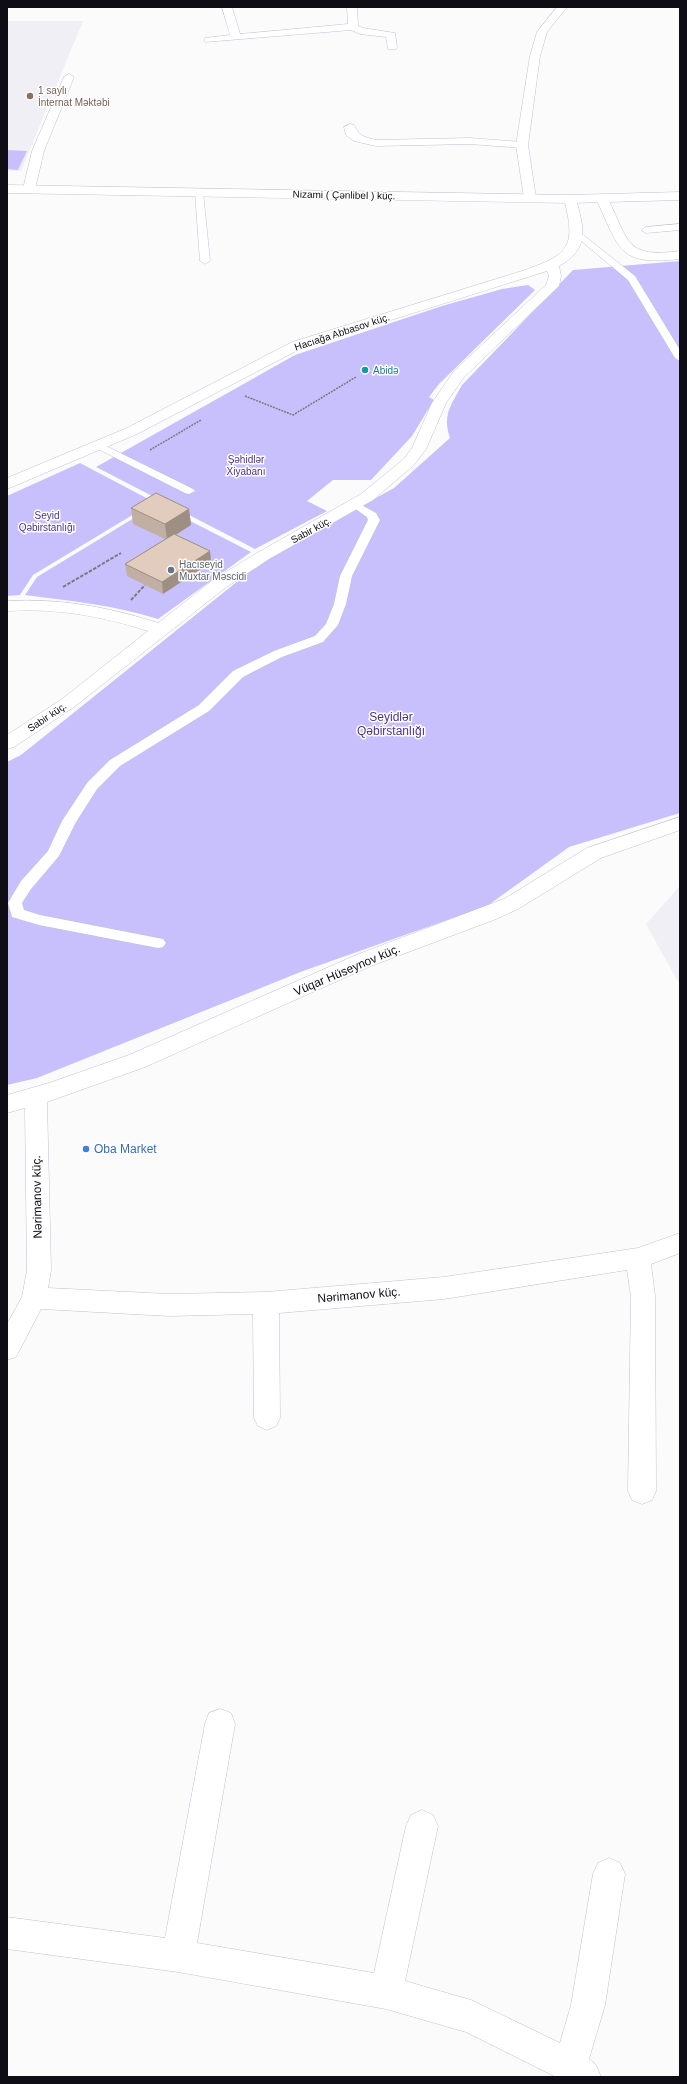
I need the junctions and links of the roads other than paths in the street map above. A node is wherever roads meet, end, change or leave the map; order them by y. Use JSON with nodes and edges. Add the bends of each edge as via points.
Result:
{"nodes":[{"id":1,"x":227,"y":7,"type":"edge"},
{"id":2,"x":352,"y":7,"type":"edge"},
{"id":3,"x":562,"y":7,"type":"edge"},
{"id":4,"x":353,"y":27,"type":"junction"},
{"id":5,"x":236,"y":37,"type":"junction"},
{"id":6,"x":209,"y":40,"type":"dead end"},
{"id":7,"x":392,"y":47,"type":"dead end"},
{"id":8,"x":68,"y":77,"type":"dead end"},
{"id":9,"x":350,"y":127,"type":"dead end"},
{"id":10,"x":522,"y":145,"type":"junction"},
{"id":11,"x":7,"y":189,"type":"edge"},
{"id":12,"x":29,"y":189,"type":"junction"},
{"id":13,"x":199,"y":192,"type":"junction"},
{"id":14,"x":680,"y":196,"type":"edge"},
{"id":15,"x":530,"y":198,"type":"junction"},
{"id":16,"x":570,"y":199,"type":"junction"},
{"id":17,"x":602,"y":199,"type":"junction"},
{"id":18,"x":680,"y":227,"type":"edge"},
{"id":19,"x":646,"y":230,"type":"dead end"},
{"id":20,"x":577,"y":233,"type":"junction"},
{"id":21,"x":680,"y":255,"type":"edge"},
{"id":22,"x":205,"y":261,"type":"dead end"},
{"id":23,"x":552,"y":264,"type":"junction"},
{"id":24,"x":680,"y":358,"type":"edge"},
{"id":25,"x":100,"y":446,"type":"junction"},
{"id":26,"x":7,"y":469,"type":"edge"},
{"id":27,"x":13,"y":481,"type":"edge"},
{"id":28,"x":189,"y":491,"type":"dead end"},
{"id":29,"x":356,"y":505,"type":"junction"},
{"id":30,"x":7,"y":606,"type":"edge"},
{"id":31,"x":159,"y":629,"type":"junction"},
{"id":32,"x":7,"y":742,"type":"edge"},
{"id":33,"x":680,"y":823,"type":"edge"},
{"id":34,"x":158,"y":943,"type":"dead end"},
{"id":35,"x":36,"y":1097,"type":"junction"},
{"id":36,"x":7,"y":1104,"type":"edge"},
{"id":37,"x":680,"y":1243,"type":"edge"},
{"id":38,"x":638,"y":1258,"type":"junction"},
{"id":39,"x":34,"y":1298,"type":"junction"},
{"id":40,"x":266,"y":1303,"type":"junction"},
{"id":41,"x":7,"y":1349,"type":"edge"},
{"id":42,"x":267,"y":1418,"type":"dead end"},
{"id":43,"x":642,"y":1491,"type":"dead end"},
{"id":44,"x":220,"y":1724,"type":"dead end"},
{"id":45,"x":422,"y":1826,"type":"dead end"},
{"id":46,"x":609,"y":1874,"type":"dead end"},
{"id":47,"x":7,"y":1933,"type":"edge"},
{"id":48,"x":178,"y":1956,"type":"junction"},
{"id":49,"x":386,"y":1992,"type":"junction"},
{"id":50,"x":577,"y":2072,"type":"edge"}],
"edges":[{"from":1,"to":5,"type":"street"},
{"from":2,"to":4,"type":"street"},
{"from":3,"to":10,"type":"street","via":[[547,24],[539,40]]},
{"from":4,"to":5,"type":"street"},
{"from":4,"to":7,"type":"street","via":[[360,31],[391,35]]},
{"from":5,"to":6,"type":"street"},
{"from":8,"to":12,"type":"street","via":[[38,151]]},
{"from":9,"to":10,"type":"street","via":[[352,135],[358,139],[376,143],[470,141]]},
{"from":10,"to":15,"type":"street"},
{"from":11,"to":12,"type":"street","name":"Nizami ( Çənlibel ) küç."},
{"from":12,"to":13,"type":"street","name":"Nizami ( Çənlibel ) küç."},
{"from":13,"to":15,"type":"street","name":"Nizami ( Çənlibel ) küç."},
{"from":13,"to":22,"type":"lane"},
{"from":14,"to":17,"type":"street","name":"Nizami ( Çənlibel ) küç."},
{"from":15,"to":16,"type":"street","name":"Nizami ( Çənlibel ) küç."},
{"from":16,"to":17,"type":"street","name":"Nizami ( Çənlibel ) küç."},
{"from":16,"to":20,"type":"street"},
{"from":17,"to":21,"type":"street","via":[[630,252],[653,257]]},
{"from":18,"to":19,"type":"lane"},
{"from":20,"to":23,"type":"street","name":"Hacıağa Abbasov küç.","via":[[574,248]]},
{"from":20,"to":24,"type":"lane","via":[[632,278]]},
{"from":23,"to":25,"type":"street","name":"Hacıağa Abbasov küç.","via":[[297,345],[132,432]]},
{"from":23,"to":29,"type":"street","name":"Sabir küç.","via":[[555,276],[552,286],[459,374],[439,403],[419,449],[409,462]]},
{"from":25,"to":27,"type":"street","name":"Hacıağa Abbasov küç."},
{"from":25,"to":28,"type":"lane"},
{"from":26,"to":27,"type":"street"},
{"from":29,"to":31,"type":"street","name":"Sabir küç.","via":[[249,564]]},
{"from":29,"to":34,"type":"lane","via":[[372,515],[374,520],[346,576],[332,625],[319,639],[278,654],[238,674],[204,708],[114,763],[92,786],[69,820],[54,854],[26,885],[15,903],[18,913],[39,920]]},
{"from":30,"to":31,"type":"street","via":[[44,605],[108,613]]},
{"from":31,"to":32,"type":"street","name":"Sabir küç.","via":[[68,703]]},
{"from":33,"to":35,"type":"street","name":"Vüqar Hüseynov küç.","via":[[594,853],[490,914],[348,967],[131,1063]]},
{"from":35,"to":36,"type":"street","name":"Vüqar Hüseynov küç."},
{"from":35,"to":39,"type":"street","name":"Nərimanov küç.","via":[[39,1270]]},
{"from":37,"to":38,"type":"street","name":"Nərimanov küç."},
{"from":38,"to":40,"type":"street","name":"Nərimanov küç.","via":[[444,1288]]},
{"from":38,"to":43,"type":"street","via":[[644,1296]]},
{"from":39,"to":40,"type":"street","name":"Nərimanov küç.","via":[[169,1305]]},
{"from":39,"to":41,"type":"street","name":"Nərimanov küç."},
{"from":40,"to":42,"type":"street"},
{"from":44,"to":48,"type":"street"},
{"from":45,"to":49,"type":"street"},
{"from":46,"to":50,"type":"street"},
{"from":47,"to":48,"type":"street"},
{"from":48,"to":49,"type":"street"},
{"from":49,"to":50,"type":"street","via":[[471,2017]]}]}
